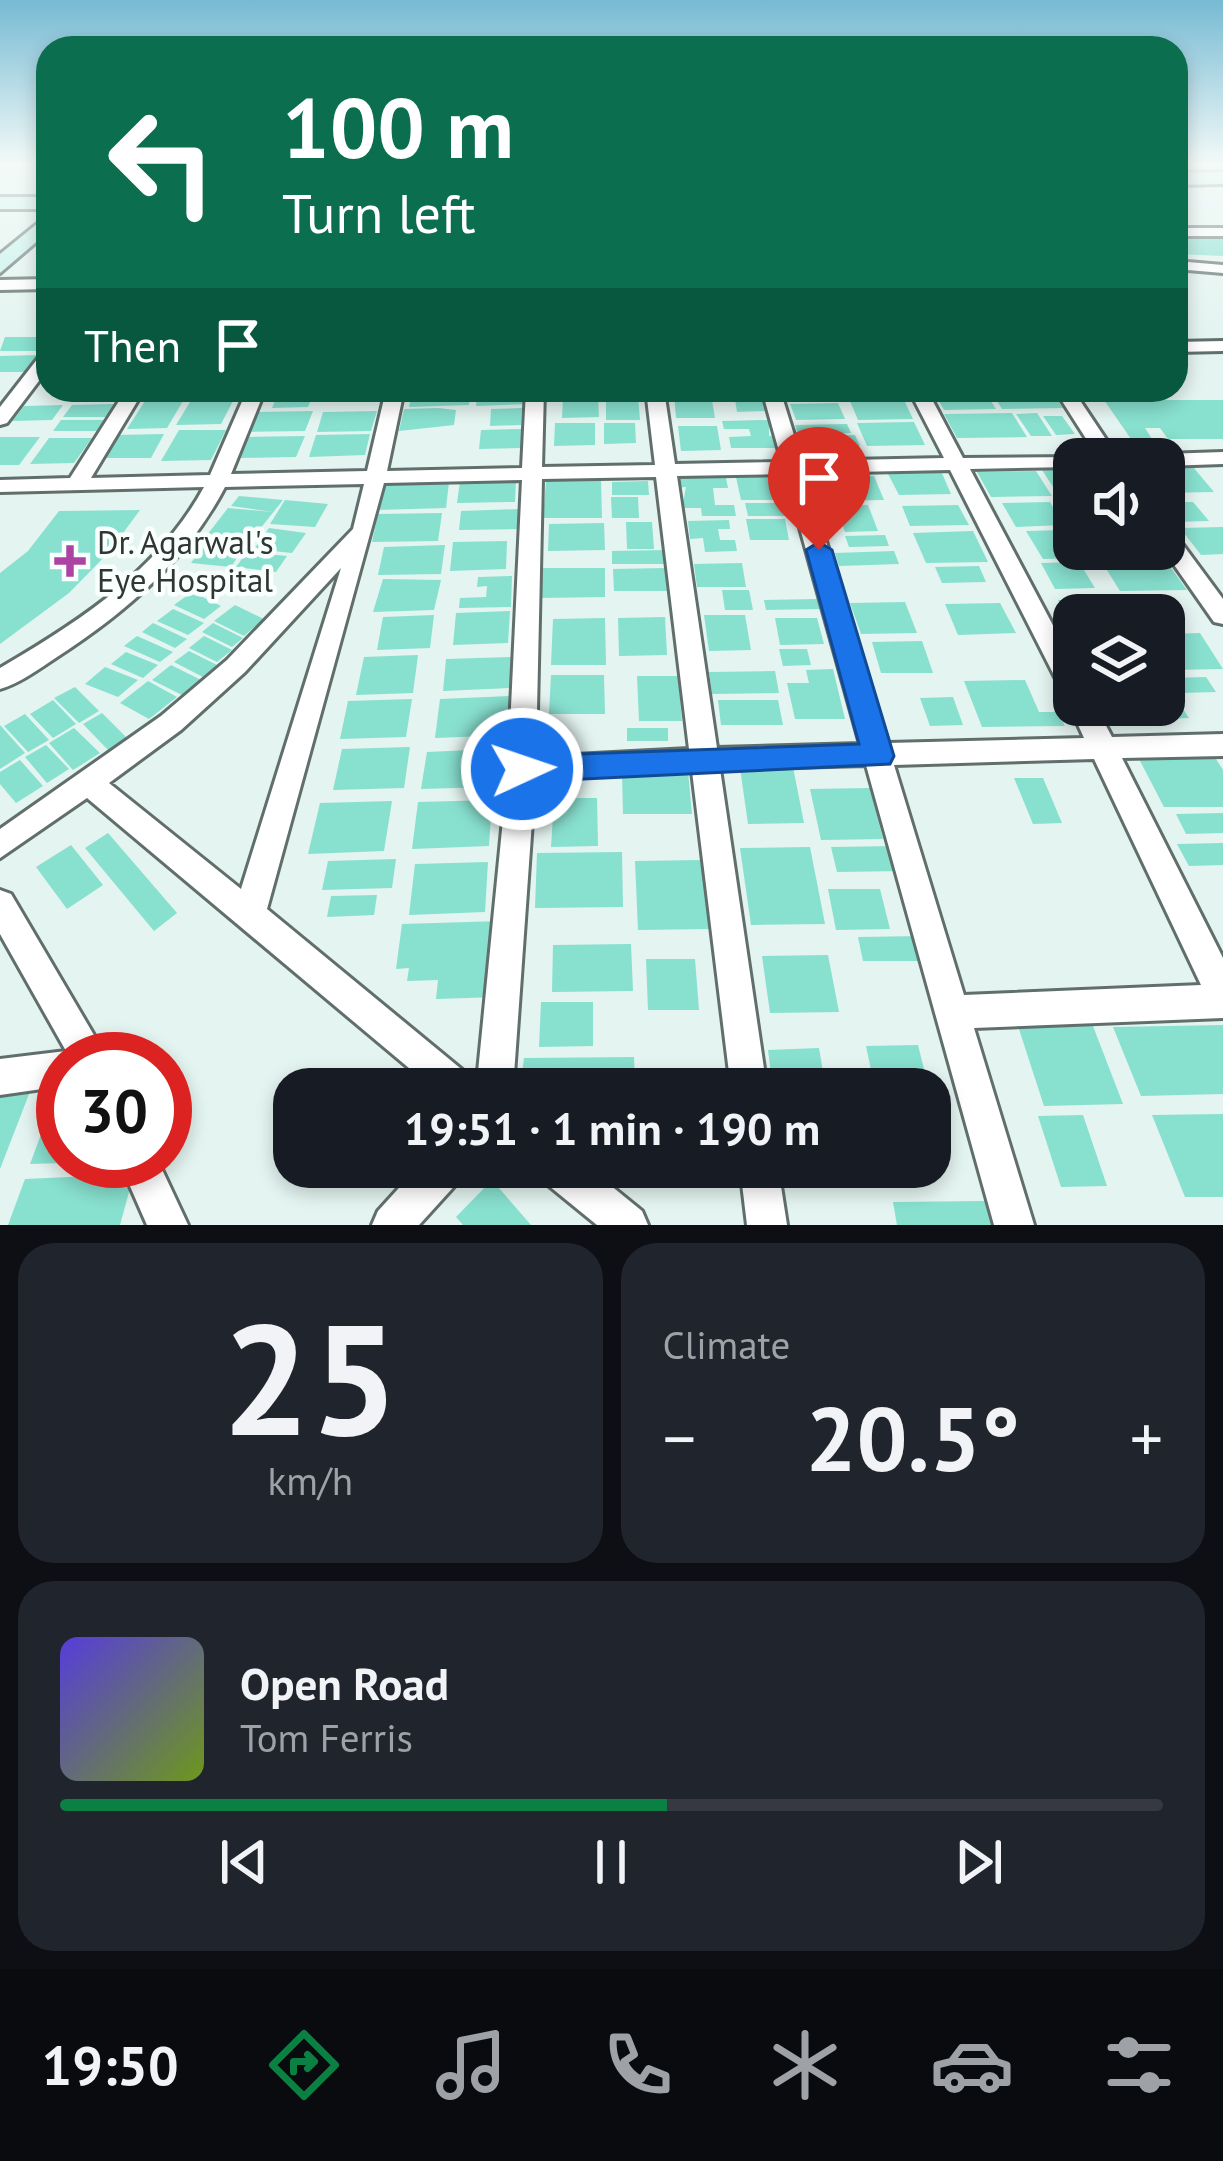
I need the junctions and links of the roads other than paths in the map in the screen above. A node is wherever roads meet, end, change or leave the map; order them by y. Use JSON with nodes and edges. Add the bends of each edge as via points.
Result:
{"nodes":[{"id":1,"x":36,"y":232,"type":"edge"},
{"id":2,"x":1188,"y":232,"type":"edge"},
{"id":3,"x":1223,"y":232,"type":"edge"},
{"id":4,"x":0,"y":266,"type":"edge"},
{"id":5,"x":1188,"y":266,"type":"edge"},
{"id":6,"x":1223,"y":269,"type":"edge"},
{"id":7,"x":36,"y":284,"type":"edge"},
{"id":8,"x":0,"y":285,"type":"edge"},
{"id":9,"x":1223,"y":346,"type":"edge"},
{"id":10,"x":1188,"y":347,"type":"edge"},
{"id":11,"x":36,"y":372,"type":"edge"},
{"id":12,"x":128,"y":402,"type":"edge"},
{"id":13,"x":251,"y":402,"type":"edge"},
{"id":14,"x":392,"y":402,"type":"edge"},
{"id":15,"x":535,"y":402,"type":"edge"},
{"id":16,"x":656,"y":402,"type":"edge"},
{"id":17,"x":775,"y":402,"type":"edge"},
{"id":18,"x":924,"y":402,"type":"edge"},
{"id":19,"x":1072,"y":402,"type":"edge"},
{"id":20,"x":0,"y":419,"type":"edge"},
{"id":21,"x":1095,"y":438,"type":"edge"},
{"id":22,"x":1223,"y":458,"type":"edge"},
{"id":23,"x":1185,"y":459,"type":"edge"},
{"id":24,"x":1053,"y":461,"type":"edge"},
{"id":25,"x":956,"y":463,"type":"junction"},
{"id":26,"x":795,"y":468,"type":"junction"},
{"id":27,"x":665,"y":471,"type":"junction"},
{"id":28,"x":534,"y":474,"type":"junction"},
{"id":29,"x":375,"y":477,"type":"junction"},
{"id":30,"x":218,"y":481,"type":"junction"},
{"id":31,"x":77,"y":484,"type":"junction"},
{"id":32,"x":0,"y":486,"type":"edge"},
{"id":33,"x":364,"y":530,"type":"junction"},
{"id":34,"x":1185,"y":564,"type":"edge"},
{"id":35,"x":1223,"y":616,"type":"edge"},
{"id":36,"x":1053,"y":649,"type":"edge"},
{"id":37,"x":0,"y":680,"type":"edge"},
{"id":38,"x":1093,"y":726,"type":"edge"},
{"id":39,"x":1223,"y":745,"type":"edge"},
{"id":40,"x":1104,"y":748,"type":"junction"},
{"id":41,"x":878,"y":756,"type":"junction"},
{"id":42,"x":705,"y":759,"type":"junction"},
{"id":43,"x":522,"y":769,"type":"junction"},
{"id":44,"x":90,"y":784,"type":"junction"},
{"id":45,"x":0,"y":845,"type":"edge"},
{"id":46,"x":0,"y":904,"type":"edge"},
{"id":47,"x":249,"y":915,"type":"junction"},
{"id":48,"x":1223,"y":998,"type":"edge"},
{"id":49,"x":952,"y":1012,"type":"junction"},
{"id":50,"x":74,"y":1032,"type":"edge"},
{"id":51,"x":436,"y":1068,"type":"edge"},
{"id":52,"x":497,"y":1068,"type":"edge"},
{"id":53,"x":745,"y":1068,"type":"edge"},
{"id":54,"x":36,"y":1072,"type":"edge"},
{"id":55,"x":0,"y":1077,"type":"edge"},
{"id":56,"x":150,"y":1188,"type":"edge"},
{"id":57,"x":426,"y":1188,"type":"edge"},
{"id":58,"x":583,"y":1188,"type":"edge"},
{"id":59,"x":762,"y":1188,"type":"edge"},
{"id":60,"x":167,"y":1224,"type":"edge"},
{"id":61,"x":392,"y":1225,"type":"edge"},
{"id":62,"x":628,"y":1225,"type":"edge"},
{"id":63,"x":767,"y":1225,"type":"edge"},
{"id":64,"x":1014,"y":1225,"type":"edge"}],
"edges":[{"from":1,"to":4,"type":"main road"},
{"from":2,"to":3,"type":"street"},
{"from":5,"to":6,"type":"street"},
{"from":7,"to":8,"type":"street"},
{"from":9,"to":10,"type":"street"},
{"from":11,"to":20,"type":"street"},
{"from":12,"to":31,"type":"street"},
{"from":13,"to":30,"type":"street"},
{"from":14,"to":29,"type":"street"},
{"from":15,"to":28,"type":"street"},
{"from":16,"to":27,"type":"street"},
{"from":17,"to":26,"type":"street"},
{"from":18,"to":25,"type":"street"},
{"from":19,"to":21,"type":"street"},
{"from":22,"to":23,"type":"street"},
{"from":24,"to":25,"type":"street"},
{"from":25,"to":26,"type":"street"},
{"from":25,"to":36,"type":"street"},
{"from":26,"to":27,"type":"street"},
{"from":26,"to":41,"type":"street"},
{"from":27,"to":28,"type":"street"},
{"from":27,"to":42,"type":"street"},
{"from":28,"to":29,"type":"street"},
{"from":28,"to":43,"type":"street"},
{"from":29,"to":30,"type":"street"},
{"from":29,"to":33,"type":"street"},
{"from":30,"to":31,"type":"street"},
{"from":30,"to":37,"type":"street","via":[[162,560],[77,636]]},
{"from":31,"to":32,"type":"street"},
{"from":33,"to":44,"type":"street","via":[[236,666]]},
{"from":33,"to":47,"type":"street"},
{"from":34,"to":35,"type":"street"},
{"from":38,"to":40,"type":"street"},
{"from":39,"to":40,"type":"street"},
{"from":40,"to":41,"type":"street"},
{"from":40,"to":48,"type":"street"},
{"from":41,"to":42,"type":"street"},
{"from":41,"to":49,"type":"street"},
{"from":42,"to":43,"type":"street"},
{"from":42,"to":53,"type":"street"},
{"from":43,"to":52,"type":"street"},
{"from":44,"to":45,"type":"street"},
{"from":44,"to":47,"type":"street"},
{"from":46,"to":50,"type":"street"},
{"from":47,"to":51,"type":"street"},
{"from":48,"to":49,"type":"street"},
{"from":49,"to":64,"type":"street"},
{"from":54,"to":55,"type":"street"},
{"from":56,"to":60,"type":"street"},
{"from":57,"to":61,"type":"street"},
{"from":58,"to":62,"type":"street"},
{"from":59,"to":63,"type":"street"}]}
